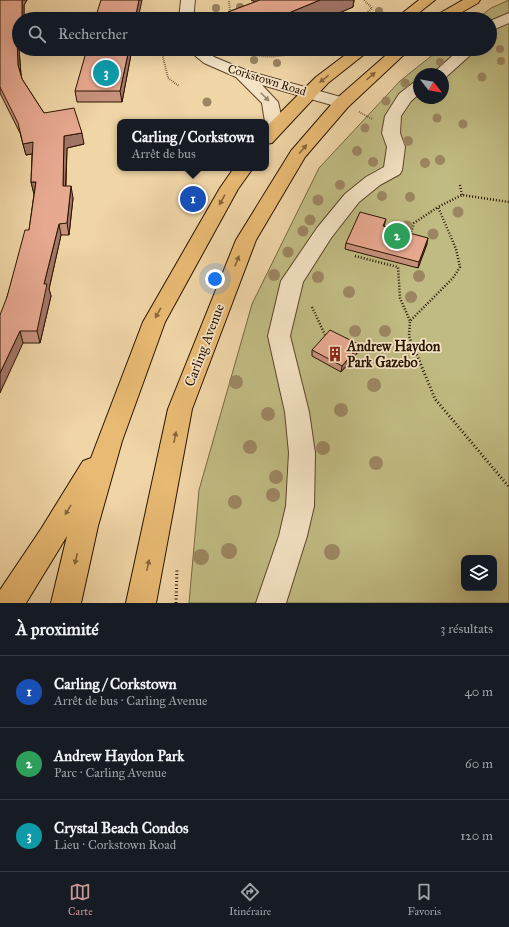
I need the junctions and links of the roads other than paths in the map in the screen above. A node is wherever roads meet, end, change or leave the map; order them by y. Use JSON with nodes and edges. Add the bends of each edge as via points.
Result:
{"nodes":[{"id":1,"x":188,"y":0,"type":"edge"},
{"id":2,"x":428,"y":0,"type":"edge"},
{"id":3,"x":473,"y":0,"type":"edge"},
{"id":4,"x":187,"y":12,"type":"edge"},
{"id":5,"x":412,"y":12,"type":"edge"},
{"id":6,"x":452,"y":12,"type":"edge"},
{"id":7,"x":509,"y":17,"type":"edge"},
{"id":8,"x":497,"y":23,"type":"edge"},
{"id":9,"x":204,"y":56,"type":"edge"},
{"id":10,"x":354,"y":56,"type":"edge"},
{"id":11,"x":394,"y":56,"type":"edge"},
{"id":12,"x":461,"y":56,"type":"edge"},
{"id":13,"x":447,"y":68,"type":"edge"},
{"id":14,"x":242,"y":74,"type":"junction"},
{"id":15,"x":413,"y":91,"type":"edge"},
{"id":16,"x":308,"y":92,"type":"junction"},
{"id":17,"x":342,"y":103,"type":"junction"},
{"id":18,"x":270,"y":134,"type":"edge"},
{"id":19,"x":242,"y":171,"type":"edge"},
{"id":20,"x":109,"y":441,"type":"junction"},
{"id":21,"x":9,"y":603,"type":"edge"},
{"id":22,"x":66,"y":603,"type":"edge"},
{"id":23,"x":141,"y":603,"type":"edge"},
{"id":24,"x":271,"y":603,"type":"edge"}],
"edges":[{"from":1,"to":4,"type":"street"},
{"from":2,"to":5,"type":"main road"},
{"from":3,"to":6,"type":"main road"},
{"from":7,"to":8,"type":"street"},
{"from":9,"to":14,"type":"street","name":"Corkstown Road"},
{"from":10,"to":16,"type":"main road","one_way":true},
{"from":17,"to":11,"type":"main road","name":"Carling Avenue","one_way":true},
{"from":12,"to":13,"type":"street"},
{"from":14,"to":16,"type":"street","name":"Corkstown Road"},
{"from":14,"to":18,"type":"street","one_way":true,"via":[[270,102]]},
{"from":15,"to":24,"type":"street","via":[[393,116],[391,133],[396,147],[393,170],[373,181],[352,198],[324,233],[292,281],[278,336],[287,368],[302,454],[300,506]]},
{"from":16,"to":17,"type":"street","name":"Corkstown Road"},
{"from":16,"to":18,"type":"main road"},
{"from":23,"to":17,"type":"main road","name":"Carling Avenue","one_way":true,"via":[[180,409],[243,247],[297,155]]},
{"from":19,"to":20,"type":"main road","one_way":true,"via":[[229,188],[154,322]]},
{"from":20,"to":21,"type":"main road","one_way":true},
{"from":20,"to":22,"type":"main road","one_way":true,"via":[[84,526]]}]}
